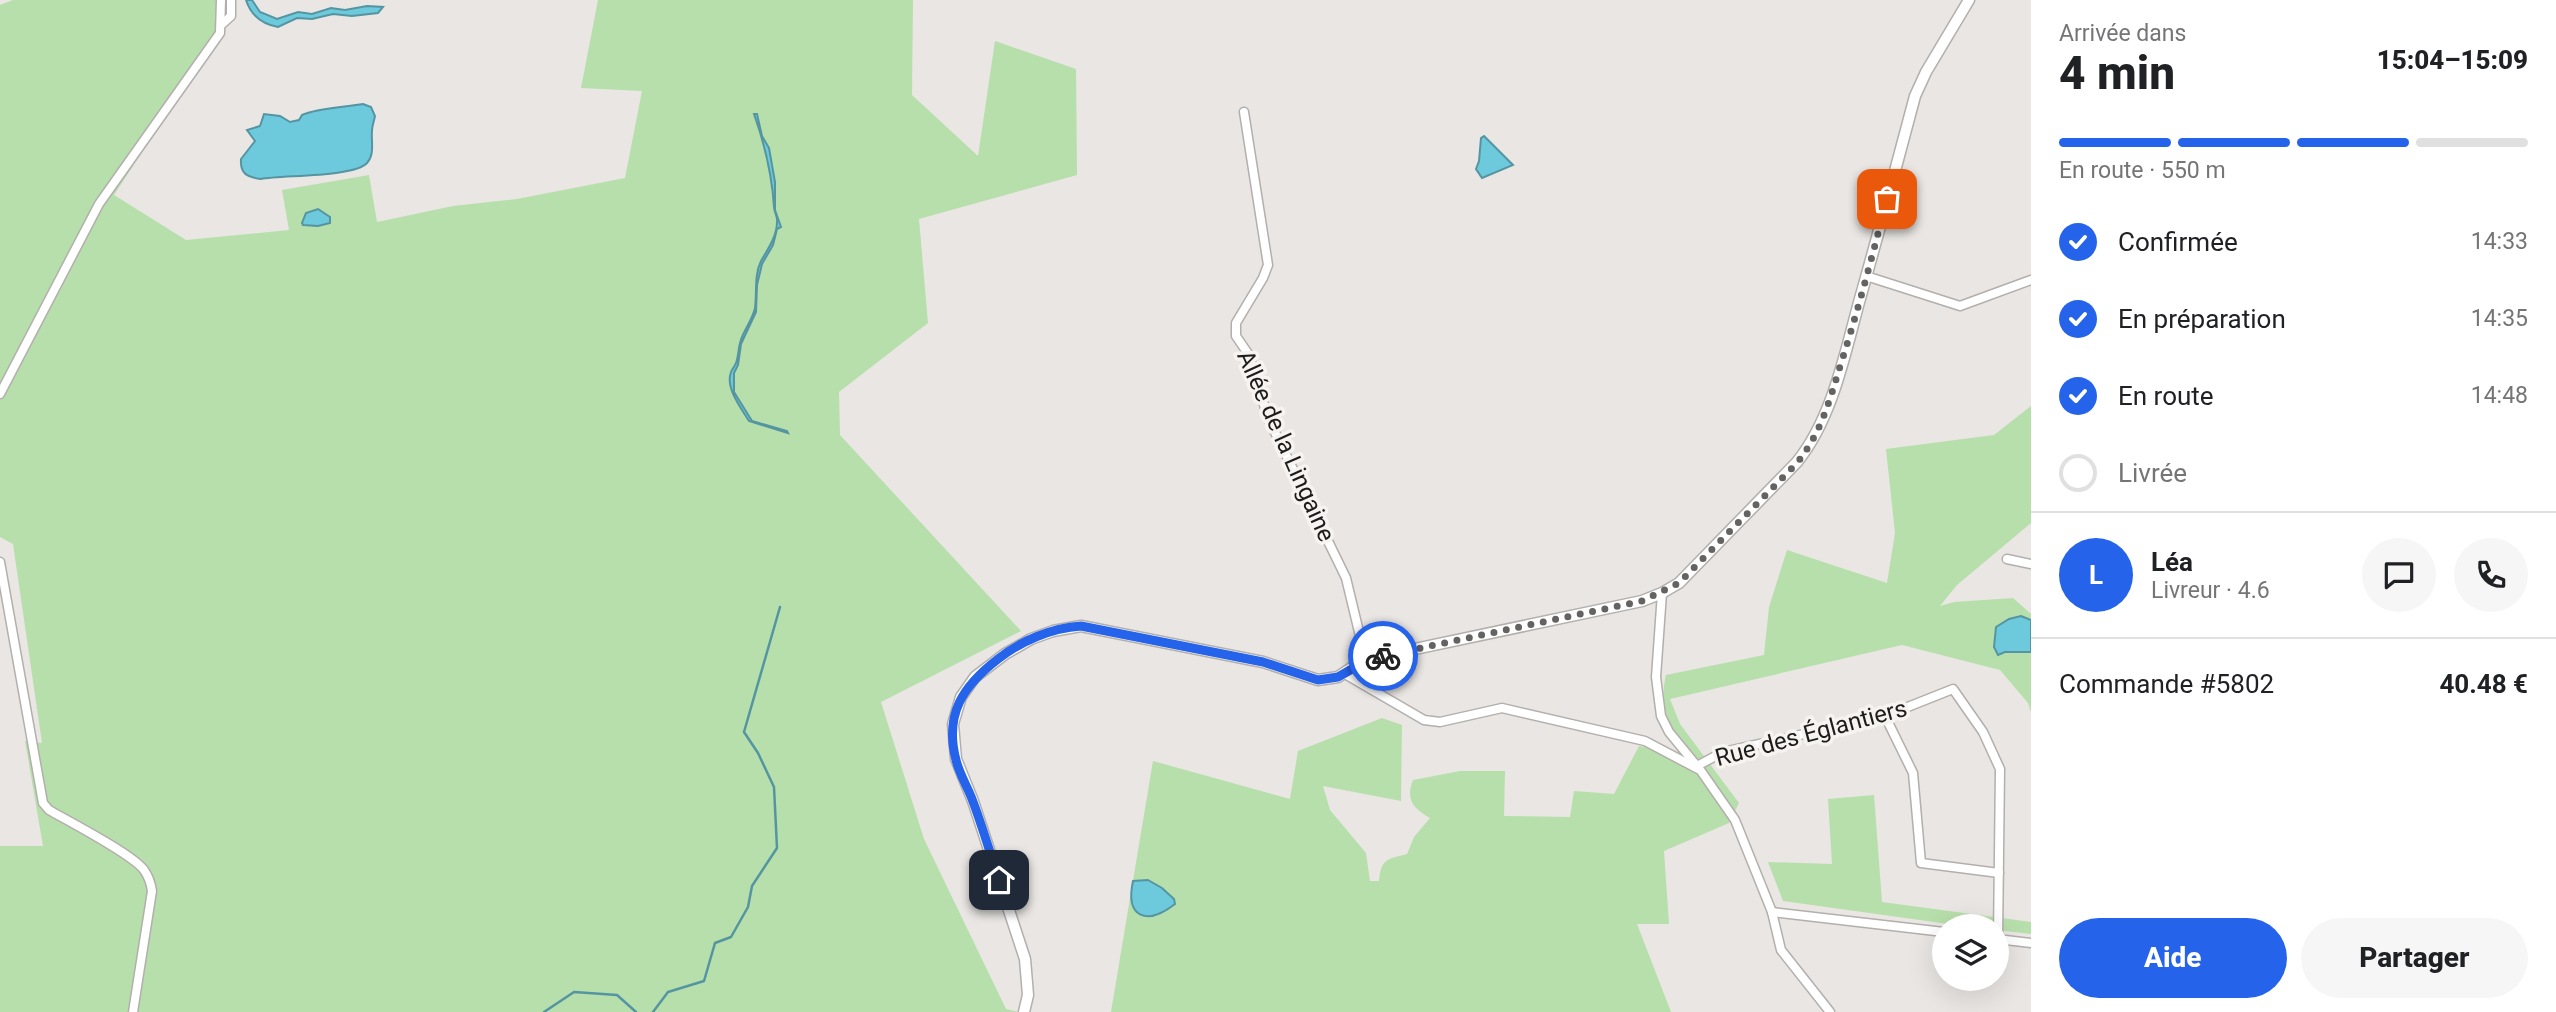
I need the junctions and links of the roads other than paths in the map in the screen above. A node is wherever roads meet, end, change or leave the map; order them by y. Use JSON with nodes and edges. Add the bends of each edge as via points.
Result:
{"nodes":[{"id":1,"x":221,"y":0,"type":"edge"},
{"id":2,"x":231,"y":0,"type":"edge"},
{"id":3,"x":1969,"y":0,"type":"edge"},
{"id":4,"x":220,"y":25,"type":"junction"},
{"id":5,"x":1244,"y":112,"type":"dead end"},
{"id":6,"x":1866,"y":276,"type":"junction"},
{"id":7,"x":2031,"y":280,"type":"edge"},
{"id":8,"x":0,"y":394,"type":"edge"},
{"id":9,"x":2007,"y":559,"type":"dead end"},
{"id":10,"x":0,"y":562,"type":"edge"},
{"id":11,"x":2031,"y":564,"type":"edge"},
{"id":12,"x":1662,"y":593,"type":"junction"},
{"id":13,"x":1366,"y":661,"type":"junction"},
{"id":14,"x":1345,"y":674,"type":"junction"},
{"id":15,"x":1885,"y":716,"type":"junction"},
{"id":16,"x":1699,"y":769,"type":"junction"},
{"id":17,"x":1999,"y":873,"type":"junction"},
{"id":18,"x":1772,"y":912,"type":"junction"},
{"id":19,"x":1998,"y":914,"type":"edge"},
{"id":20,"x":1932,"y":931,"type":"edge"},
{"id":21,"x":2009,"y":940,"type":"edge"},
{"id":22,"x":2031,"y":943,"type":"edge"},
{"id":23,"x":133,"y":1012,"type":"edge"},
{"id":24,"x":1024,"y":1012,"type":"edge"},
{"id":25,"x":1830,"y":1012,"type":"edge"}],
"edges":[{"from":1,"to":4,"type":"street"},
{"from":2,"to":4,"type":"street","via":[[231,16]]},
{"from":3,"to":6,"type":"street","via":[[1915,96]]},
{"from":4,"to":8,"type":"street","via":[[220,33],[99,204]]},
{"from":5,"to":13,"type":"street","name":"Allée de la Lingaine","via":[[1268,265],[1236,323],[1236,336],[1249,355],[1268,418],[1346,578]]},
{"from":6,"to":7,"type":"street","via":[[1960,306]]},
{"from":6,"to":12,"type":"street","via":[[1822,425],[1811,445],[1679,583]]},
{"from":9,"to":11,"type":"street"},
{"from":10,"to":23,"type":"street","via":[[43,803],[128,857],[144,869],[150,881]]},
{"from":12,"to":13,"type":"street"},
{"from":12,"to":16,"type":"street","via":[[1656,677],[1661,716]]},
{"from":13,"to":14,"type":"street"},
{"from":14,"to":16,"type":"street","via":[[1424,720],[1440,722],[1502,708],[1645,741]]},
{"from":14,"to":24,"type":"street","via":[[1318,680],[1263,662],[1081,626],[1031,639],[975,677],[961,697],[953,724],[956,759],[1025,959],[1028,995]]},
{"from":15,"to":16,"type":"street","name":"Rue des Églantiers","via":[[1723,752]]},
{"from":15,"to":17,"type":"street","via":[[1913,773],[1921,863]]},
{"from":15,"to":17,"type":"street","name":"Rue des Églantiers","via":[[1953,689],[1983,732],[2000,769]]},
{"from":16,"to":18,"type":"street","via":[[1735,820]]},
{"from":17,"to":19,"type":"street","name":"Rue des Églantiers"},
{"from":18,"to":20,"type":"street"},
{"from":18,"to":25,"type":"street","via":[[1781,950]]},
{"from":21,"to":22,"type":"street"}]}
